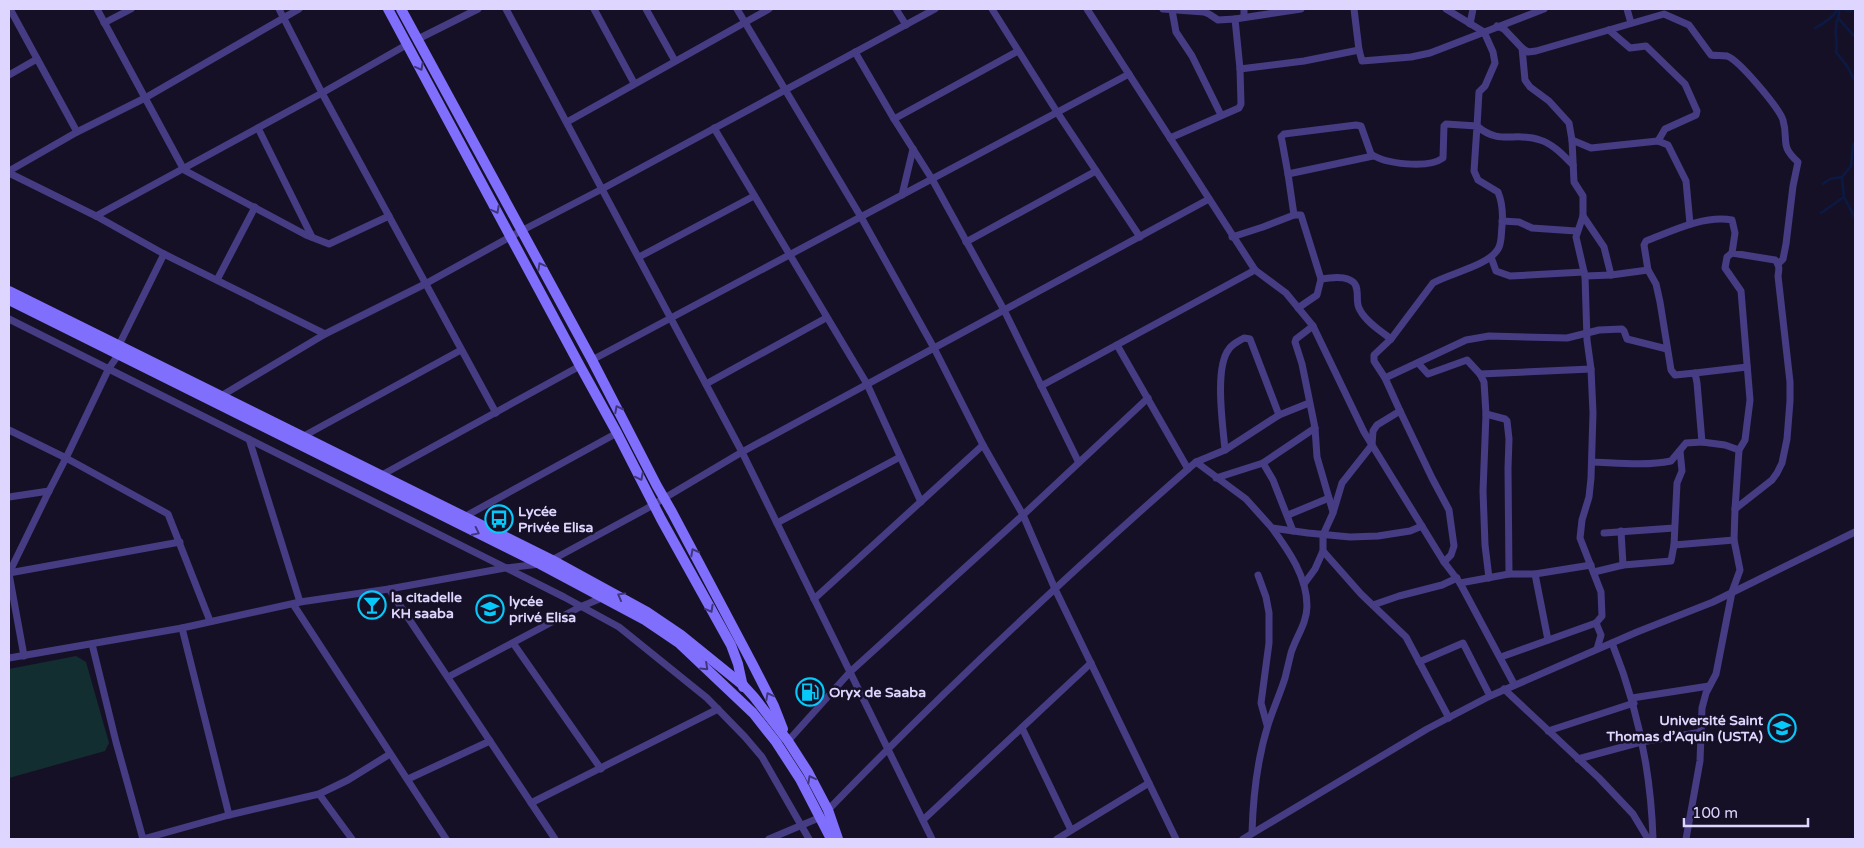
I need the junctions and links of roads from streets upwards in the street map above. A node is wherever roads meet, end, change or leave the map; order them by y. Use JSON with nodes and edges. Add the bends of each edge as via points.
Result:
{"nodes":[{"id":1,"x":10,"y":9,"type":"edge"},
{"id":2,"x":97,"y":9,"type":"edge"},
{"id":3,"x":131,"y":9,"type":"edge"},
{"id":4,"x":279,"y":9,"type":"edge"},
{"id":5,"x":299,"y":9,"type":"edge"},
{"id":6,"x":388,"y":9,"type":"edge"},
{"id":7,"x":401,"y":9,"type":"edge"},
{"id":8,"x":478,"y":9,"type":"edge"},
{"id":9,"x":506,"y":9,"type":"edge"},
{"id":10,"x":594,"y":9,"type":"edge"},
{"id":11,"x":646,"y":9,"type":"edge"},
{"id":12,"x":738,"y":9,"type":"edge"},
{"id":13,"x":769,"y":9,"type":"edge"},
{"id":14,"x":896,"y":9,"type":"edge"},
{"id":15,"x":935,"y":9,"type":"edge"},
{"id":16,"x":992,"y":9,"type":"edge"},
{"id":17,"x":1087,"y":9,"type":"edge"},
{"id":18,"x":1164,"y":9,"type":"edge"},
{"id":19,"x":1244,"y":9,"type":"edge"},
{"id":20,"x":1301,"y":9,"type":"edge"},
{"id":21,"x":1354,"y":9,"type":"edge"},
{"id":22,"x":1446,"y":9,"type":"edge"},
{"id":23,"x":1473,"y":9,"type":"edge"},
{"id":24,"x":1544,"y":9,"type":"edge"},
{"id":25,"x":1627,"y":9,"type":"edge"},
{"id":26,"x":1172,"y":10,"type":"junction"},
{"id":27,"x":1530,"y":11,"type":"edge"},
{"id":28,"x":284,"y":17,"type":"junction"},
{"id":29,"x":1244,"y":17,"type":"junction"},
{"id":30,"x":1235,"y":19,"type":"junction"},
{"id":31,"x":745,"y":22,"type":"junction"},
{"id":32,"x":104,"y":23,"type":"junction"},
{"id":33,"x":1631,"y":23,"type":"junction"},
{"id":34,"x":1470,"y":24,"type":"junction"},
{"id":35,"x":906,"y":25,"type":"junction"},
{"id":36,"x":1497,"y":26,"type":"junction"},
{"id":37,"x":1609,"y":30,"type":"junction"},
{"id":38,"x":1484,"y":32,"type":"junction"},
{"id":39,"x":418,"y":39,"type":"junction"},
{"id":40,"x":408,"y":44,"type":"junction"},
{"id":41,"x":1522,"y":48,"type":"junction"},
{"id":42,"x":1359,"y":50,"type":"junction"},
{"id":43,"x":1018,"y":51,"type":"junction"},
{"id":44,"x":855,"y":52,"type":"junction"},
{"id":45,"x":37,"y":59,"type":"junction"},
{"id":46,"x":675,"y":61,"type":"junction"},
{"id":47,"x":1240,"y":69,"type":"junction"},
{"id":48,"x":1129,"y":74,"type":"junction"},
{"id":49,"x":9,"y":75,"type":"edge"},
{"id":50,"x":634,"y":83,"type":"junction"},
{"id":51,"x":785,"y":89,"type":"junction"},
{"id":52,"x":322,"y":94,"type":"junction"},
{"id":53,"x":145,"y":98,"type":"junction"},
{"id":54,"x":1057,"y":112,"type":"junction"},
{"id":55,"x":1221,"y":115,"type":"junction"},
{"id":56,"x":894,"y":119,"type":"junction"},
{"id":57,"x":567,"y":122,"type":"junction"},
{"id":58,"x":1477,"y":126,"type":"junction"},
{"id":59,"x":258,"y":128,"type":"junction"},
{"id":60,"x":714,"y":128,"type":"junction"},
{"id":61,"x":77,"y":132,"type":"junction"},
{"id":62,"x":1170,"y":138,"type":"junction"},
{"id":63,"x":1572,"y":140,"type":"junction"},
{"id":64,"x":1658,"y":141,"type":"junction"},
{"id":65,"x":913,"y":149,"type":"junction"},
{"id":66,"x":1373,"y":156,"type":"junction"},
{"id":67,"x":1573,"y":165,"type":"junction"},
{"id":68,"x":184,"y":170,"type":"junction"},
{"id":69,"x":1096,"y":171,"type":"junction"},
{"id":70,"x":9,"y":172,"type":"edge"},
{"id":71,"x":1288,"y":174,"type":"junction"},
{"id":72,"x":932,"y":179,"type":"junction"},
{"id":73,"x":602,"y":189,"type":"junction"},
{"id":74,"x":902,"y":195,"type":"junction"},
{"id":75,"x":754,"y":196,"type":"junction"},
{"id":76,"x":1209,"y":199,"type":"junction"},
{"id":77,"x":254,"y":208,"type":"junction"},
{"id":78,"x":1294,"y":215,"type":"junction"},
{"id":79,"x":96,"y":216,"type":"junction"},
{"id":80,"x":389,"y":216,"type":"junction"},
{"id":81,"x":1582,"y":216,"type":"junction"},
{"id":82,"x":861,"y":217,"type":"junction"},
{"id":83,"x":1502,"y":221,"type":"junction"},
{"id":84,"x":1690,"y":224,"type":"junction"},
{"id":85,"x":521,"y":231,"type":"junction"},
{"id":86,"x":1576,"y":231,"type":"junction"},
{"id":87,"x":511,"y":236,"type":"junction"},
{"id":88,"x":1232,"y":236,"type":"junction"},
{"id":89,"x":1140,"y":237,"type":"junction"},
{"id":90,"x":312,"y":238,"type":"junction"},
{"id":91,"x":966,"y":242,"type":"junction"},
{"id":92,"x":1732,"y":253,"type":"junction"},
{"id":93,"x":164,"y":254,"type":"junction"},
{"id":94,"x":790,"y":256,"type":"junction"},
{"id":95,"x":1491,"y":257,"type":"junction"},
{"id":96,"x":639,"y":258,"type":"junction"},
{"id":97,"x":1778,"y":264,"type":"junction"},
{"id":98,"x":1255,"y":270,"type":"junction"},
{"id":99,"x":1648,"y":270,"type":"junction"},
{"id":100,"x":1585,"y":274,"type":"junction"},
{"id":101,"x":1611,"y":275,"type":"junction"},
{"id":102,"x":1322,"y":279,"type":"junction"},
{"id":103,"x":218,"y":280,"type":"junction"},
{"id":104,"x":425,"y":284,"type":"junction"},
{"id":105,"x":9,"y":291,"type":"edge"},
{"id":106,"x":9,"y":300,"type":"edge"},
{"id":107,"x":1298,"y":308,"type":"junction"},
{"id":108,"x":1004,"y":310,"type":"junction"},
{"id":109,"x":826,"y":318,"type":"junction"},
{"id":110,"x":9,"y":319,"type":"edge"},
{"id":111,"x":671,"y":319,"type":"junction"},
{"id":112,"x":1313,"y":326,"type":"junction"},
{"id":113,"x":1586,"y":333,"type":"junction"},
{"id":114,"x":325,"y":334,"type":"junction"},
{"id":115,"x":1391,"y":339,"type":"junction"},
{"id":116,"x":1117,"y":345,"type":"junction"},
{"id":117,"x":934,"y":348,"type":"junction"},
{"id":118,"x":1667,"y":349,"type":"junction"},
{"id":119,"x":119,"y":350,"type":"junction"},
{"id":120,"x":461,"y":350,"type":"junction"},
{"id":121,"x":592,"y":360,"type":"junction"},
{"id":122,"x":1418,"y":363,"type":"junction"},
{"id":123,"x":580,"y":366,"type":"junction"},
{"id":124,"x":1747,"y":367,"type":"junction"},
{"id":125,"x":109,"y":368,"type":"junction"},
{"id":126,"x":1591,"y":369,"type":"junction"},
{"id":127,"x":1695,"y":373,"type":"junction"},
{"id":128,"x":1480,"y":374,"type":"junction"},
{"id":129,"x":1385,"y":378,"type":"junction"},
{"id":130,"x":706,"y":384,"type":"junction"},
{"id":131,"x":867,"y":384,"type":"junction"},
{"id":132,"x":1041,"y":386,"type":"junction"},
{"id":133,"x":221,"y":396,"type":"junction"},
{"id":134,"x":1148,"y":398,"type":"junction"},
{"id":135,"x":1309,"y":403,"type":"junction"},
{"id":136,"x":1400,"y":411,"type":"junction"},
{"id":137,"x":496,"y":413,"type":"junction"},
{"id":138,"x":1486,"y":414,"type":"junction"},
{"id":139,"x":1279,"y":415,"type":"junction"},
{"id":140,"x":1315,"y":428,"type":"junction"},
{"id":141,"x":9,"y":430,"type":"edge"},
{"id":142,"x":617,"y":433,"type":"junction"},
{"id":143,"x":302,"y":437,"type":"junction"},
{"id":144,"x":249,"y":439,"type":"junction"},
{"id":145,"x":1702,"y":442,"type":"junction"},
{"id":146,"x":1372,"y":444,"type":"junction"},
{"id":147,"x":983,"y":445,"type":"junction"},
{"id":148,"x":1225,"y":450,"type":"junction"},
{"id":149,"x":1739,"y":450,"type":"junction"},
{"id":150,"x":1680,"y":451,"type":"junction"},
{"id":151,"x":742,"y":452,"type":"junction"},
{"id":152,"x":900,"y":457,"type":"junction"},
{"id":153,"x":66,"y":458,"type":"junction"},
{"id":154,"x":1078,"y":461,"type":"junction"},
{"id":155,"x":1196,"y":462,"type":"junction"},
{"id":156,"x":1592,"y":462,"type":"junction"},
{"id":157,"x":1263,"y":463,"type":"junction"},
{"id":158,"x":1188,"y":468,"type":"junction"},
{"id":159,"x":380,"y":476,"type":"junction"},
{"id":160,"x":1216,"y":478,"type":"junction"},
{"id":161,"x":49,"y":491,"type":"junction"},
{"id":162,"x":9,"y":497,"type":"edge"},
{"id":163,"x":664,"y":498,"type":"junction"},
{"id":164,"x":1329,"y":498,"type":"junction"},
{"id":165,"x":921,"y":502,"type":"junction"},
{"id":166,"x":654,"y":504,"type":"junction"},
{"id":167,"x":1735,"y":509,"type":"junction"},
{"id":168,"x":1333,"y":513,"type":"junction"},
{"id":169,"x":1023,"y":515,"type":"junction"},
{"id":170,"x":1288,"y":515,"type":"junction"},
{"id":171,"x":464,"y":517,"type":"junction"},
{"id":172,"x":777,"y":524,"type":"junction"},
{"id":173,"x":1422,"y":526,"type":"junction"},
{"id":174,"x":1272,"y":528,"type":"junction"},
{"id":175,"x":1674,"y":528,"type":"junction"},
{"id":176,"x":1293,"y":531,"type":"junction"},
{"id":177,"x":1621,"y":531,"type":"junction"},
{"id":178,"x":1855,"y":532,"type":"edge"},
{"id":179,"x":1604,"y":533,"type":"dead end"},
{"id":180,"x":1322,"y":535,"type":"junction"},
{"id":181,"x":1734,"y":540,"type":"junction"},
{"id":182,"x":180,"y":542,"type":"junction"},
{"id":183,"x":1674,"y":545,"type":"junction"},
{"id":184,"x":1324,"y":551,"type":"junction"},
{"id":185,"x":552,"y":560,"type":"junction"},
{"id":186,"x":1444,"y":562,"type":"junction"},
{"id":187,"x":540,"y":564,"type":"junction"},
{"id":188,"x":1623,"y":565,"type":"junction"},
{"id":189,"x":505,"y":568,"type":"junction"},
{"id":190,"x":1593,"y":568,"type":"junction"},
{"id":191,"x":9,"y":574,"type":"edge"},
{"id":192,"x":1258,"y":574,"type":"dead end"},
{"id":193,"x":1509,"y":574,"type":"junction"},
{"id":194,"x":1535,"y":574,"type":"junction"},
{"id":195,"x":1489,"y":578,"type":"junction"},
{"id":196,"x":1458,"y":580,"type":"junction"},
{"id":197,"x":1304,"y":584,"type":"junction"},
{"id":198,"x":389,"y":589,"type":"junction"},
{"id":199,"x":1055,"y":589,"type":"junction"},
{"id":200,"x":1732,"y":592,"type":"junction"},
{"id":201,"x":604,"y":598,"type":"junction"},
{"id":202,"x":814,"y":599,"type":"junction"},
{"id":203,"x":297,"y":603,"type":"junction"},
{"id":204,"x":1373,"y":605,"type":"junction"},
{"id":205,"x":580,"y":607,"type":"junction"},
{"id":206,"x":210,"y":621,"type":"junction"},
{"id":207,"x":1596,"y":623,"type":"junction"},
{"id":208,"x":182,"y":628,"type":"junction"},
{"id":209,"x":1548,"y":640,"type":"junction"},
{"id":210,"x":513,"y":642,"type":"junction"},
{"id":211,"x":1612,"y":643,"type":"junction"},
{"id":212,"x":92,"y":644,"type":"junction"},
{"id":213,"x":1597,"y":649,"type":"junction"},
{"id":214,"x":24,"y":656,"type":"junction"},
{"id":215,"x":1501,"y":657,"type":"junction"},
{"id":216,"x":9,"y":658,"type":"edge"},
{"id":217,"x":1419,"y":662,"type":"junction"},
{"id":218,"x":1091,"y":664,"type":"junction"},
{"id":219,"x":850,"y":672,"type":"junction"},
{"id":220,"x":448,"y":677,"type":"junction"},
{"id":221,"x":1514,"y":684,"type":"junction"},
{"id":222,"x":744,"y":686,"type":"junction"},
{"id":223,"x":1709,"y":686,"type":"junction"},
{"id":224,"x":1504,"y":689,"type":"junction"},
{"id":225,"x":737,"y":696,"type":"junction"},
{"id":226,"x":1490,"y":696,"type":"junction"},
{"id":227,"x":1633,"y":701,"type":"junction"},
{"id":228,"x":718,"y":709,"type":"junction"},
{"id":229,"x":1449,"y":718,"type":"junction"},
{"id":230,"x":1268,"y":725,"type":"junction"},
{"id":231,"x":1022,"y":728,"type":"junction"},
{"id":232,"x":1548,"y":732,"type":"junction"},
{"id":233,"x":1702,"y":732,"type":"junction"},
{"id":234,"x":490,"y":741,"type":"junction"},
{"id":235,"x":788,"y":741,"type":"junction"},
{"id":236,"x":1641,"y":742,"type":"junction"},
{"id":237,"x":888,"y":748,"type":"junction"},
{"id":238,"x":390,"y":754,"type":"junction"},
{"id":239,"x":1578,"y":759,"type":"junction"},
{"id":240,"x":601,"y":769,"type":"junction"},
{"id":241,"x":408,"y":779,"type":"junction"},
{"id":242,"x":1149,"y":783,"type":"junction"},
{"id":243,"x":319,"y":794,"type":"junction"},
{"id":244,"x":531,"y":803,"type":"junction"},
{"id":245,"x":824,"y":813,"type":"junction"},
{"id":246,"x":229,"y":815,"type":"junction"},
{"id":247,"x":923,"y":820,"type":"junction"},
{"id":248,"x":801,"y":824,"type":"junction"},
{"id":249,"x":1071,"y":830,"type":"junction"},
{"id":250,"x":1252,"y":833,"type":"junction"},
{"id":251,"x":352,"y":839,"type":"edge"},
{"id":252,"x":446,"y":839,"type":"edge"},
{"id":253,"x":555,"y":839,"type":"edge"},
{"id":254,"x":769,"y":839,"type":"edge"},
{"id":255,"x":809,"y":839,"type":"edge"},
{"id":256,"x":831,"y":839,"type":"edge"},
{"id":257,"x":838,"y":839,"type":"edge"},
{"id":258,"x":932,"y":839,"type":"edge"},
{"id":259,"x":1056,"y":839,"type":"edge"},
{"id":260,"x":1176,"y":839,"type":"edge"},
{"id":261,"x":1243,"y":839,"type":"edge"},
{"id":262,"x":1648,"y":839,"type":"edge"},
{"id":263,"x":1653,"y":839,"type":"edge"},
{"id":264,"x":1686,"y":839,"type":"edge"}],
"edges":[{"from":1,"to":45,"type":"street"},
{"from":2,"to":32,"type":"street"},
{"from":3,"to":32,"type":"street"},
{"from":4,"to":28,"type":"street"},
{"from":5,"to":28,"type":"street"},
{"from":6,"to":40,"type":"street"},
{"from":7,"to":39,"type":"street"},
{"from":8,"to":39,"type":"street"},
{"from":9,"to":57,"type":"street"},
{"from":10,"to":50,"type":"street"},
{"from":11,"to":46,"type":"street"},
{"from":12,"to":31,"type":"street"},
{"from":13,"to":31,"type":"street"},
{"from":14,"to":35,"type":"street"},
{"from":15,"to":35,"type":"street"},
{"from":16,"to":43,"type":"street"},
{"from":17,"to":48,"type":"street"},
{"from":18,"to":26,"type":"street"},
{"from":19,"to":29,"type":"street"},
{"from":20,"to":29,"type":"street"},
{"from":21,"to":42,"type":"street"},
{"from":22,"to":34,"type":"street"},
{"from":23,"to":34,"type":"street"},
{"from":24,"to":27,"type":"street"},
{"from":25,"to":33,"type":"street"},
{"from":26,"to":30,"type":"street","via":[[1204,12],[1218,20]]},
{"from":26,"to":55,"type":"street","via":[[1176,32],[1192,56]]},
{"from":27,"to":36,"type":"street"},
{"from":28,"to":52,"type":"street"},
{"from":28,"to":53,"type":"street"},
{"from":29,"to":30,"type":"street"},
{"from":30,"to":47,"type":"street"},
{"from":31,"to":46,"type":"street"},
{"from":31,"to":51,"type":"street"},
{"from":32,"to":53,"type":"street"},
{"from":33,"to":37,"type":"street"},
{"from":33,"to":97,"type":"street","via":[[1664,14],[1689,25],[1709,53],[1728,56],[1764,92],[1782,117],[1787,150],[1798,166],[1783,259]]},
{"from":34,"to":38,"type":"street"},
{"from":35,"to":44,"type":"street"},
{"from":36,"to":38,"type":"street"},
{"from":36,"to":41,"type":"street"},
{"from":37,"to":41,"type":"street","via":[[1536,51],[1528,52]]},
{"from":37,"to":64,"type":"street","via":[[1630,48],[1646,46],[1685,84],[1697,111],[1696,115],[1665,128]]},
{"from":38,"to":42,"type":"street","via":[[1446,48],[1410,57],[1362,61]]},
{"from":38,"to":58,"type":"street","via":[[1495,63],[1480,92]]},
{"from":39,"to":85,"type":"street"},
{"from":40,"to":52,"type":"street"},
{"from":40,"to":87,"type":"street","one_way":true},
{"from":41,"to":63,"type":"street","via":[[1525,80],[1569,123]]},
{"from":42,"to":47,"type":"street"},
{"from":43,"to":54,"type":"street"},
{"from":43,"to":56,"type":"street"},
{"from":44,"to":51,"type":"street"},
{"from":44,"to":56,"type":"street"},
{"from":45,"to":49,"type":"street"},
{"from":45,"to":61,"type":"street"},
{"from":46,"to":50,"type":"street"},
{"from":47,"to":55,"type":"street","via":[[1241,107]]},
{"from":48,"to":54,"type":"street"},
{"from":48,"to":62,"type":"street"},
{"from":50,"to":57,"type":"street"},
{"from":51,"to":60,"type":"street"},
{"from":51,"to":82,"type":"street"},
{"from":52,"to":59,"type":"street"},
{"from":52,"to":80,"type":"street"},
{"from":53,"to":61,"type":"street"},
{"from":53,"to":68,"type":"street"},
{"from":54,"to":69,"type":"street"},
{"from":54,"to":72,"type":"street"},
{"from":55,"to":62,"type":"street"},
{"from":56,"to":65,"type":"street"},
{"from":57,"to":73,"type":"street"},
{"from":58,"to":66,"type":"street","via":[[1445,125],[1443,156],[1438,161],[1403,164]]},
{"from":58,"to":67,"type":"street","via":[[1493,137],[1540,140]]},
{"from":58,"to":83,"type":"street","via":[[1474,171],[1478,180],[1498,192]]},
{"from":59,"to":68,"type":"street"},
{"from":59,"to":90,"type":"street"},
{"from":60,"to":73,"type":"street"},
{"from":60,"to":75,"type":"street"},
{"from":61,"to":70,"type":"street"},
{"from":62,"to":76,"type":"street"},
{"from":63,"to":64,"type":"street","via":[[1591,148]]},
{"from":63,"to":67,"type":"street"},
{"from":64,"to":84,"type":"street","via":[[1668,145],[1686,181]]},
{"from":65,"to":72,"type":"street"},
{"from":65,"to":74,"type":"street"},
{"from":66,"to":71,"type":"street"},
{"from":66,"to":71,"type":"street","via":[[1361,126],[1284,134],[1282,141]]},
{"from":67,"to":81,"type":"street","via":[[1574,182],[1582,196]]},
{"from":68,"to":77,"type":"street"},
{"from":68,"to":79,"type":"street"},
{"from":69,"to":89,"type":"street"},
{"from":69,"to":91,"type":"street"},
{"from":70,"to":79,"type":"street"},
{"from":71,"to":78,"type":"street"},
{"from":72,"to":74,"type":"street"},
{"from":72,"to":91,"type":"street"},
{"from":73,"to":85,"type":"street"},
{"from":73,"to":96,"type":"street"},
{"from":74,"to":82,"type":"street"},
{"from":75,"to":94,"type":"street"},
{"from":75,"to":96,"type":"street"},
{"from":76,"to":88,"type":"street"},
{"from":76,"to":89,"type":"street"},
{"from":77,"to":90,"type":"street"},
{"from":77,"to":103,"type":"street"},
{"from":78,"to":88,"type":"street"},
{"from":78,"to":102,"type":"street","via":[[1299,214],[1302,218]]},
{"from":79,"to":93,"type":"street"},
{"from":80,"to":90,"type":"street","via":[[332,244]]},
{"from":80,"to":104,"type":"street"},
{"from":81,"to":86,"type":"street"},
{"from":81,"to":101,"type":"street","via":[[1604,247]]},
{"from":82,"to":94,"type":"street"},
{"from":82,"to":117,"type":"street"},
{"from":83,"to":86,"type":"street","via":[[1519,222],[1532,228]]},
{"from":83,"to":95,"type":"street","via":[[1499,248]]},
{"from":84,"to":92,"type":"street","via":[[1732,220],[1735,233]]},
{"from":84,"to":99,"type":"street","via":[[1646,241]]},
{"from":85,"to":87,"type":"street"},
{"from":121,"to":85,"type":"street","one_way":true},
{"from":86,"to":100,"type":"street"},
{"from":87,"to":104,"type":"street"},
{"from":87,"to":123,"type":"street"},
{"from":88,"to":98,"type":"street"},
{"from":89,"to":108,"type":"street"},
{"from":91,"to":108,"type":"street"},
{"from":92,"to":97,"type":"street","via":[[1767,258]]},
{"from":92,"to":124,"type":"street","via":[[1727,256],[1725,268],[1741,292]]},
{"from":93,"to":103,"type":"street"},
{"from":93,"to":119,"type":"street"},
{"from":94,"to":109,"type":"street"},
{"from":94,"to":111,"type":"street"},
{"from":95,"to":100,"type":"street","via":[[1496,271],[1510,276]]},
{"from":95,"to":115,"type":"street","via":[[1433,283]]},
{"from":96,"to":111,"type":"street"},
{"from":97,"to":167,"type":"street","via":[[1790,389],[1787,439],[1782,463],[1772,480]]},
{"from":98,"to":107,"type":"street","via":[[1286,293]]},
{"from":98,"to":116,"type":"street"},
{"from":99,"to":101,"type":"street"},
{"from":99,"to":118,"type":"street","via":[[1656,284]]},
{"from":100,"to":101,"type":"street"},
{"from":100,"to":113,"type":"street"},
{"from":102,"to":107,"type":"street","via":[[1313,300]]},
{"from":102,"to":115,"type":"street","via":[[1335,276],[1351,280],[1356,285],[1359,309],[1365,318]]},
{"from":103,"to":114,"type":"street"},
{"from":104,"to":114,"type":"street"},
{"from":104,"to":120,"type":"street"},
{"from":105,"to":119,"type":"street"},
{"from":106,"to":119,"type":"street"},
{"from":107,"to":112,"type":"street"},
{"from":108,"to":117,"type":"street"},
{"from":108,"to":132,"type":"street"},
{"from":109,"to":130,"type":"street"},
{"from":109,"to":131,"type":"street"},
{"from":110,"to":125,"type":"street"},
{"from":111,"to":121,"type":"street"},
{"from":111,"to":130,"type":"street"},
{"from":112,"to":135,"type":"street","via":[[1295,342]]},
{"from":112,"to":146,"type":"street"},
{"from":113,"to":118,"type":"street","via":[[1622,329],[1627,339]]},
{"from":113,"to":122,"type":"street","via":[[1567,338],[1476,338]]},
{"from":113,"to":126,"type":"street"},
{"from":114,"to":133,"type":"street"},
{"from":115,"to":129,"type":"street","via":[[1374,358]]},
{"from":116,"to":132,"type":"street"},
{"from":116,"to":134,"type":"street"},
{"from":117,"to":131,"type":"street"},
{"from":117,"to":147,"type":"street"},
{"from":118,"to":127,"type":"street","via":[[1672,372],[1682,375]]},
{"from":119,"to":125,"type":"street"},
{"from":119,"to":133,"type":"street"},
{"from":119,"to":187,"type":"street","one_way":true},
{"from":120,"to":137,"type":"street"},
{"from":120,"to":143,"type":"street"},
{"from":163,"to":121,"type":"street","one_way":true},
{"from":122,"to":128,"type":"street","via":[[1428,374],[1467,360]]},
{"from":122,"to":129,"type":"street"},
{"from":123,"to":137,"type":"street"},
{"from":123,"to":142,"type":"street"},
{"from":124,"to":127,"type":"street"},
{"from":124,"to":149,"type":"street","via":[[1750,400],[1745,440]]},
{"from":125,"to":144,"type":"street"},
{"from":125,"to":153,"type":"street"},
{"from":126,"to":128,"type":"street"},
{"from":126,"to":156,"type":"street"},
{"from":127,"to":145,"type":"street"},
{"from":128,"to":138,"type":"street","via":[[1484,382]]},
{"from":129,"to":136,"type":"street"},
{"from":130,"to":151,"type":"street"},
{"from":131,"to":151,"type":"street"},
{"from":131,"to":152,"type":"street"},
{"from":132,"to":154,"type":"street"},
{"from":133,"to":143,"type":"street"},
{"from":134,"to":154,"type":"street"},
{"from":134,"to":158,"type":"street"},
{"from":135,"to":139,"type":"street"},
{"from":135,"to":140,"type":"street"},
{"from":136,"to":146,"type":"street","via":[[1377,425]]},
{"from":136,"to":186,"type":"street","via":[[1449,510],[1454,546]]},
{"from":137,"to":159,"type":"street"},
{"from":138,"to":193,"type":"street","via":[[1505,419],[1508,430]]},
{"from":138,"to":195,"type":"street","via":[[1483,491]]},
{"from":139,"to":148,"type":"street"},
{"from":139,"to":148,"type":"street","via":[[1250,339],[1244,338],[1227,351],[1221,379]]},
{"from":140,"to":157,"type":"street"},
{"from":140,"to":164,"type":"street","via":[[1317,457]]},
{"from":141,"to":153,"type":"street"},
{"from":142,"to":166,"type":"street","one_way":true},
{"from":142,"to":171,"type":"street"},
{"from":143,"to":159,"type":"street"},
{"from":144,"to":189,"type":"street"},
{"from":144,"to":203,"type":"street"},
{"from":145,"to":149,"type":"street"},
{"from":145,"to":150,"type":"street","via":[[1686,443]]},
{"from":146,"to":168,"type":"street","via":[[1342,483]]},
{"from":146,"to":173,"type":"street"},
{"from":147,"to":165,"type":"street"},
{"from":147,"to":169,"type":"street"},
{"from":148,"to":155,"type":"street"},
{"from":149,"to":167,"type":"street"},
{"from":150,"to":156,"type":"street","via":[[1671,461],[1658,464]]},
{"from":150,"to":175,"type":"street","via":[[1682,471]]},
{"from":151,"to":163,"type":"street"},
{"from":151,"to":172,"type":"street"},
{"from":152,"to":165,"type":"street"},
{"from":152,"to":172,"type":"street"},
{"from":153,"to":161,"type":"street"},
{"from":153,"to":182,"type":"street","via":[[168,514]]},
{"from":154,"to":169,"type":"street"},
{"from":155,"to":158,"type":"street"},
{"from":155,"to":160,"type":"street"},
{"from":156,"to":190,"type":"street","via":[[1580,538]]},
{"from":157,"to":160,"type":"street"},
{"from":157,"to":170,"type":"street"},
{"from":158,"to":199,"type":"street"},
{"from":159,"to":171,"type":"street"},
{"from":160,"to":174,"type":"street","via":[[1246,500]]},
{"from":161,"to":162,"type":"street"},
{"from":161,"to":191,"type":"street"},
{"from":163,"to":166,"type":"street"},
{"from":235,"to":163,"type":"street","one_way":true,"via":[[752,662]]},
{"from":164,"to":168,"type":"street"},
{"from":164,"to":170,"type":"street"},
{"from":165,"to":202,"type":"street"},
{"from":166,"to":185,"type":"street"},
{"from":166,"to":222,"type":"street","one_way":true,"via":[[730,645]]},
{"from":167,"to":181,"type":"street"},
{"from":168,"to":180,"type":"street"},
{"from":169,"to":199,"type":"street"},
{"from":169,"to":219,"type":"street"},
{"from":170,"to":176,"type":"street"},
{"from":171,"to":185,"type":"street"},
{"from":172,"to":202,"type":"street"},
{"from":173,"to":180,"type":"street","via":[[1378,536]]},
{"from":173,"to":186,"type":"street"},
{"from":174,"to":176,"type":"street"},
{"from":174,"to":197,"type":"street","via":[[1283,542]]},
{"from":175,"to":177,"type":"street"},
{"from":175,"to":183,"type":"street"},
{"from":176,"to":180,"type":"street"},
{"from":177,"to":179,"type":"street"},
{"from":177,"to":188,"type":"street"},
{"from":178,"to":200,"type":"street"},
{"from":180,"to":184,"type":"street"},
{"from":181,"to":183,"type":"street"},
{"from":181,"to":200,"type":"street","via":[[1740,570]]},
{"from":182,"to":191,"type":"street"},
{"from":182,"to":206,"type":"street"},
{"from":183,"to":188,"type":"street","via":[[1671,561]]},
{"from":184,"to":197,"type":"street"},
{"from":184,"to":204,"type":"street"},
{"from":185,"to":187,"type":"street"},
{"from":222,"to":185,"type":"street","one_way":true,"via":[[647,612]]},
{"from":186,"to":196,"type":"street"},
{"from":187,"to":189,"type":"street"},
{"from":187,"to":201,"type":"street"},
{"from":188,"to":190,"type":"street"},
{"from":189,"to":198,"type":"street"},
{"from":189,"to":205,"type":"street"},
{"from":190,"to":194,"type":"street"},
{"from":190,"to":207,"type":"street","via":[[1603,609]]},
{"from":191,"to":214,"type":"street"},
{"from":192,"to":230,"type":"street","via":[[1270,613],[1261,703]]},
{"from":193,"to":194,"type":"street"},
{"from":193,"to":195,"type":"street"},
{"from":194,"to":209,"type":"street"},
{"from":195,"to":196,"type":"street"},
{"from":196,"to":204,"type":"street"},
{"from":196,"to":215,"type":"street"},
{"from":197,"to":230,"type":"street","via":[[1306,619],[1291,652]]},
{"from":198,"to":203,"type":"street"},
{"from":198,"to":220,"type":"street"},
{"from":199,"to":218,"type":"street"},
{"from":199,"to":237,"type":"street"},
{"from":200,"to":211,"type":"street"},
{"from":200,"to":223,"type":"street","via":[[1716,674]]},
{"from":201,"to":205,"type":"street"},
{"from":201,"to":225,"type":"street","one_way":true,"via":[[679,643]]},
{"from":202,"to":219,"type":"street"},
{"from":203,"to":206,"type":"street"},
{"from":203,"to":238,"type":"street"},
{"from":204,"to":217,"type":"street","via":[[1406,638]]},
{"from":205,"to":210,"type":"street"},
{"from":205,"to":228,"type":"street","via":[[619,627]]},
{"from":206,"to":208,"type":"street"},
{"from":207,"to":209,"type":"street"},
{"from":207,"to":213,"type":"street","via":[[1601,635]]},
{"from":208,"to":212,"type":"street"},
{"from":208,"to":246,"type":"street"},
{"from":209,"to":215,"type":"street"},
{"from":210,"to":220,"type":"street"},
{"from":210,"to":240,"type":"street"},
{"from":211,"to":213,"type":"street"},
{"from":211,"to":227,"type":"street"},
{"from":212,"to":214,"type":"street"},
{"from":212,"to":246,"type":"street","via":[[143,839]]},
{"from":213,"to":221,"type":"street"},
{"from":214,"to":216,"type":"street"},
{"from":215,"to":221,"type":"street"},
{"from":217,"to":226,"type":"street","via":[[1463,643]]},
{"from":217,"to":229,"type":"street"},
{"from":218,"to":231,"type":"street"},
{"from":218,"to":242,"type":"street"},
{"from":219,"to":235,"type":"street"},
{"from":219,"to":237,"type":"street"},
{"from":220,"to":234,"type":"street"},
{"from":221,"to":224,"type":"street"},
{"from":222,"to":225,"type":"street"},
{"from":222,"to":235,"type":"street"},
{"from":223,"to":227,"type":"street"},
{"from":223,"to":233,"type":"street","via":[[1702,708]]},
{"from":224,"to":226,"type":"street"},
{"from":224,"to":232,"type":"street"},
{"from":225,"to":245,"type":"street","via":[[776,742]]},
{"from":226,"to":229,"type":"street"},
{"from":227,"to":232,"type":"street"},
{"from":227,"to":236,"type":"street"},
{"from":228,"to":240,"type":"street"},
{"from":228,"to":248,"type":"street","via":[[762,757]]},
{"from":229,"to":250,"type":"street"},
{"from":230,"to":250,"type":"street","via":[[1256,778]]},
{"from":231,"to":247,"type":"street"},
{"from":231,"to":249,"type":"street"},
{"from":232,"to":239,"type":"street"},
{"from":233,"to":236,"type":"street"},
{"from":233,"to":264,"type":"street"},
{"from":234,"to":241,"type":"street"},
{"from":234,"to":244,"type":"street"},
{"from":245,"to":235,"type":"street","one_way":true,"via":[[808,772]]},
{"from":236,"to":239,"type":"street"},
{"from":236,"to":263,"type":"street"},
{"from":237,"to":245,"type":"street"},
{"from":237,"to":247,"type":"street"},
{"from":238,"to":241,"type":"street"},
{"from":238,"to":243,"type":"street"},
{"from":239,"to":262,"type":"street","via":[[1633,814]]},
{"from":240,"to":244,"type":"street"},
{"from":241,"to":252,"type":"street"},
{"from":242,"to":249,"type":"street"},
{"from":242,"to":260,"type":"street"},
{"from":243,"to":246,"type":"street"},
{"from":243,"to":251,"type":"street"},
{"from":244,"to":253,"type":"street"},
{"from":245,"to":248,"type":"street"},
{"from":245,"to":256,"type":"street"},
{"from":245,"to":257,"type":"street"},
{"from":247,"to":258,"type":"street"},
{"from":248,"to":254,"type":"street"},
{"from":248,"to":255,"type":"street"},
{"from":249,"to":259,"type":"street"},
{"from":250,"to":261,"type":"street"}]}
